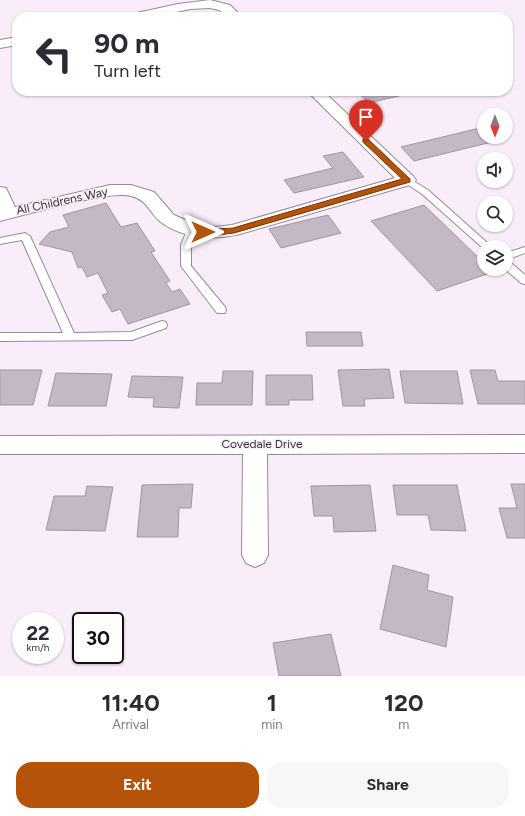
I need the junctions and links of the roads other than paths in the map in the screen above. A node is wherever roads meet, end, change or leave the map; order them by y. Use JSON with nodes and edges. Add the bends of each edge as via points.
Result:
{"nodes":[{"id":1,"x":198,"y":2,"type":"edge"},
{"id":2,"x":157,"y":12,"type":"edge"},
{"id":3,"x":231,"y":12,"type":"edge"},
{"id":4,"x":12,"y":42,"type":"edge"},
{"id":5,"x":0,"y":44,"type":"edge"},
{"id":6,"x":319,"y":96,"type":"edge"},
{"id":7,"x":407,"y":180,"type":"junction"},
{"id":8,"x":0,"y":192,"type":"edge"},
{"id":9,"x":4,"y":215,"type":"edge"},
{"id":10,"x":192,"y":230,"type":"junction"},
{"id":11,"x":479,"y":240,"type":"edge"},
{"id":12,"x":0,"y":241,"type":"edge"},
{"id":13,"x":525,"y":250,"type":"edge"},
{"id":14,"x":513,"y":254,"type":"edge"},
{"id":15,"x":513,"y":270,"type":"edge"},
{"id":16,"x":525,"y":281,"type":"edge"},
{"id":17,"x":221,"y":310,"type":"dead end"},
{"id":18,"x":162,"y":325,"type":"dead end"},
{"id":19,"x":70,"y":336,"type":"junction"},
{"id":20,"x":0,"y":337,"type":"edge"},
{"id":21,"x":255,"y":444,"type":"junction"},
{"id":22,"x":525,"y":444,"type":"edge"},
{"id":23,"x":0,"y":445,"type":"edge"},
{"id":24,"x":255,"y":555,"type":"dead end"}],
"edges":[{"from":1,"to":2,"type":"street"},
{"from":1,"to":3,"type":"street","via":[[217,4]]},
{"from":4,"to":5,"type":"street"},
{"from":6,"to":7,"type":"street"},
{"from":7,"to":10,"type":"street","name":"All Childrens Way","via":[[234,230],[214,233]]},
{"from":7,"to":11,"type":"lane","via":[[425,192]]},
{"from":8,"to":9,"type":"street"},
{"from":9,"to":10,"type":"street","name":"All Childrens Way","via":[[110,190],[131,190],[148,196],[168,219]]},
{"from":10,"to":17,"type":"lane","via":[[186,245],[186,266]]},
{"from":12,"to":19,"type":"lane","via":[[25,236]]},
{"from":13,"to":14,"type":"lane"},
{"from":15,"to":16,"type":"lane"},
{"from":18,"to":19,"type":"lane","via":[[132,336]]},
{"from":19,"to":20,"type":"lane"},
{"from":21,"to":22,"type":"street","name":"Covedale Drive"},
{"from":21,"to":23,"type":"street","name":"Covedale Drive"},
{"from":21,"to":24,"type":"street"}]}
